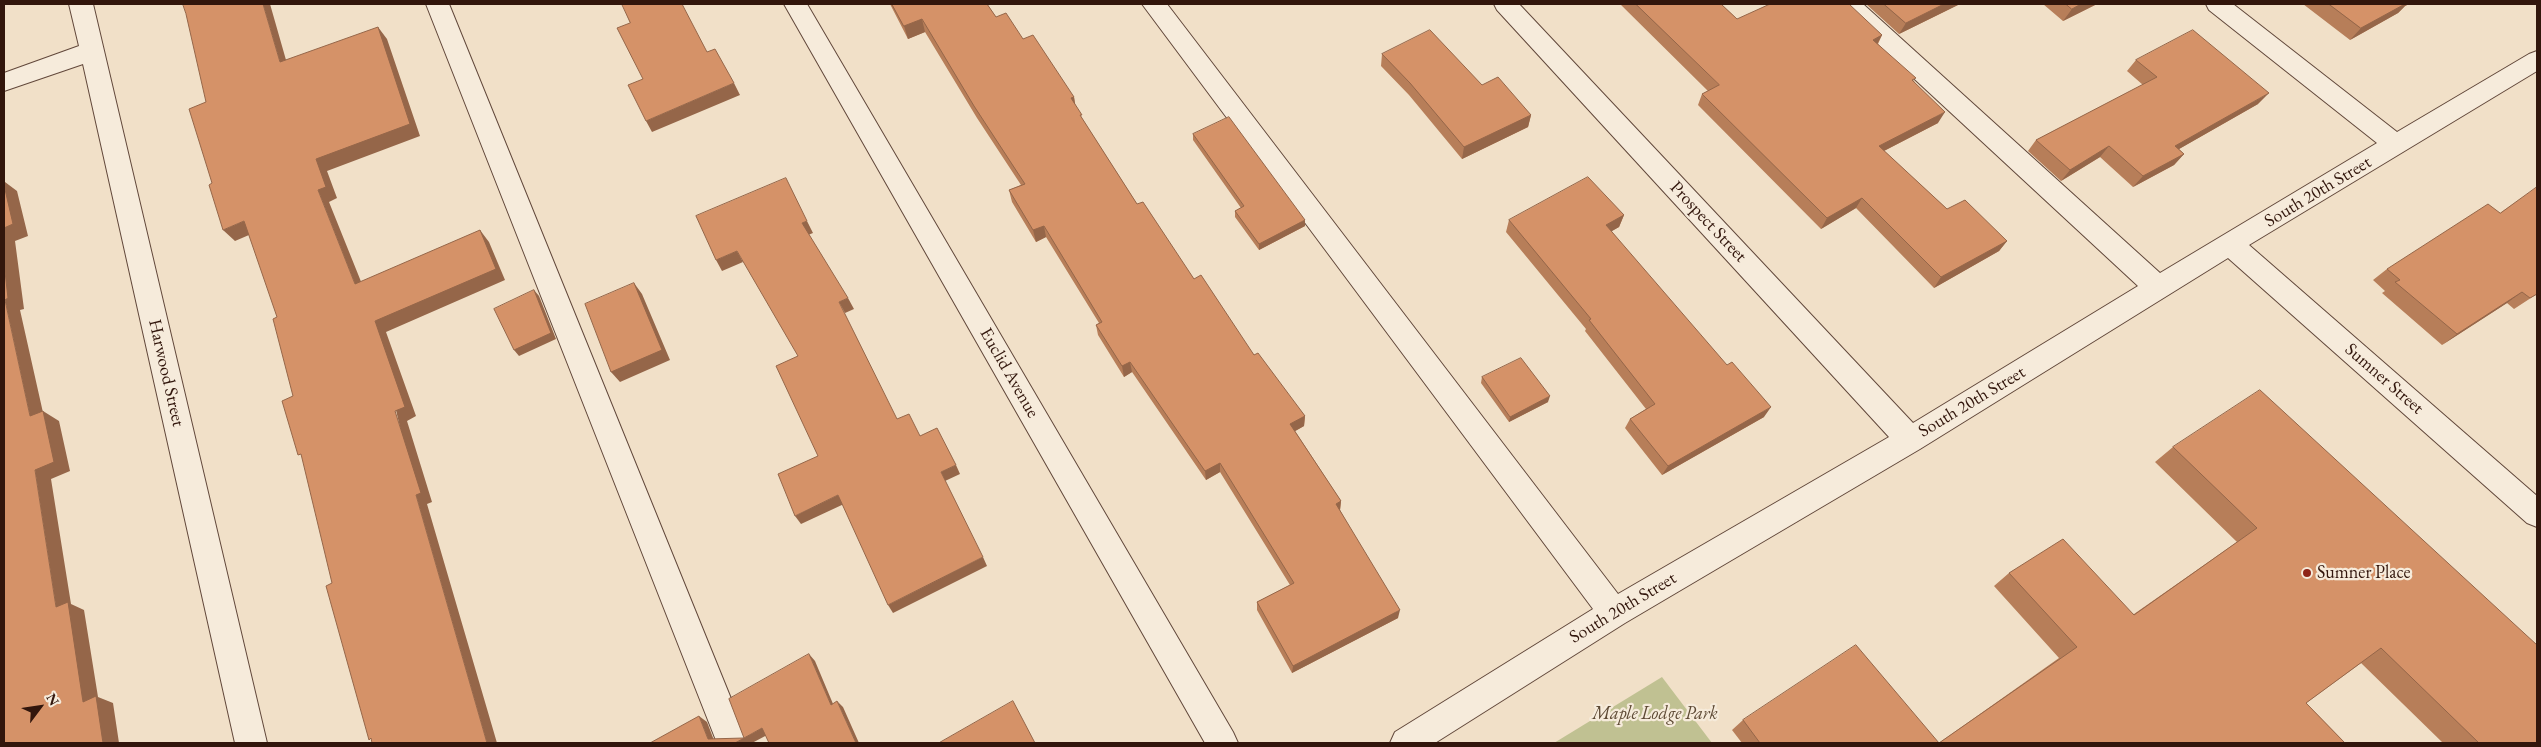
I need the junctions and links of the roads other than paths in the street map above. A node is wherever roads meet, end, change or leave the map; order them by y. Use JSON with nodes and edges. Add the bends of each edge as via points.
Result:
{"nodes":[{"id":1,"x":81,"y":4,"type":"edge"},
{"id":2,"x":437,"y":4,"type":"edge"},
{"id":3,"x":795,"y":4,"type":"edge"},
{"id":4,"x":1154,"y":4,"type":"edge"},
{"id":5,"x":1505,"y":4,"type":"edge"},
{"id":6,"x":1848,"y":4,"type":"edge"},
{"id":7,"x":2217,"y":4,"type":"edge"},
{"id":8,"x":92,"y":51,"type":"junction"},
{"id":9,"x":2537,"y":60,"type":"edge"},
{"id":10,"x":4,"y":82,"type":"edge"},
{"id":11,"x":2397,"y":145,"type":"junction"},
{"id":12,"x":2230,"y":244,"type":"junction"},
{"id":13,"x":2159,"y":289,"type":"junction"},
{"id":14,"x":1910,"y":440,"type":"junction"},
{"id":15,"x":2537,"y":514,"type":"edge"},
{"id":16,"x":1614,"y":613,"type":"junction"},
{"id":17,"x":251,"y":743,"type":"edge"},
{"id":18,"x":733,"y":743,"type":"edge"},
{"id":19,"x":1222,"y":743,"type":"edge"},
{"id":20,"x":1406,"y":743,"type":"edge"}],
"edges":[{"from":1,"to":8,"type":"street","name":"Harwood Street"},
{"from":2,"to":18,"type":"street"},
{"from":3,"to":19,"type":"street","name":"Euclid Avenue"},
{"from":4,"to":16,"type":"street"},
{"from":5,"to":14,"type":"street","name":"Prospect Street"},
{"from":6,"to":13,"type":"street"},
{"from":7,"to":11,"type":"street"},
{"from":8,"to":10,"type":"street"},
{"from":8,"to":17,"type":"street","name":"Harwood Street"},
{"from":9,"to":11,"type":"street","name":"South 20th Street"},
{"from":11,"to":12,"type":"street","name":"South 20th Street"},
{"from":12,"to":13,"type":"street","name":"South 20th Street"},
{"from":12,"to":15,"type":"street","name":"Sumner Street"},
{"from":13,"to":14,"type":"street","name":"South 20th Street"},
{"from":14,"to":16,"type":"street","name":"South 20th Street"},
{"from":16,"to":20,"type":"street","name":"South 20th Street"}]}
